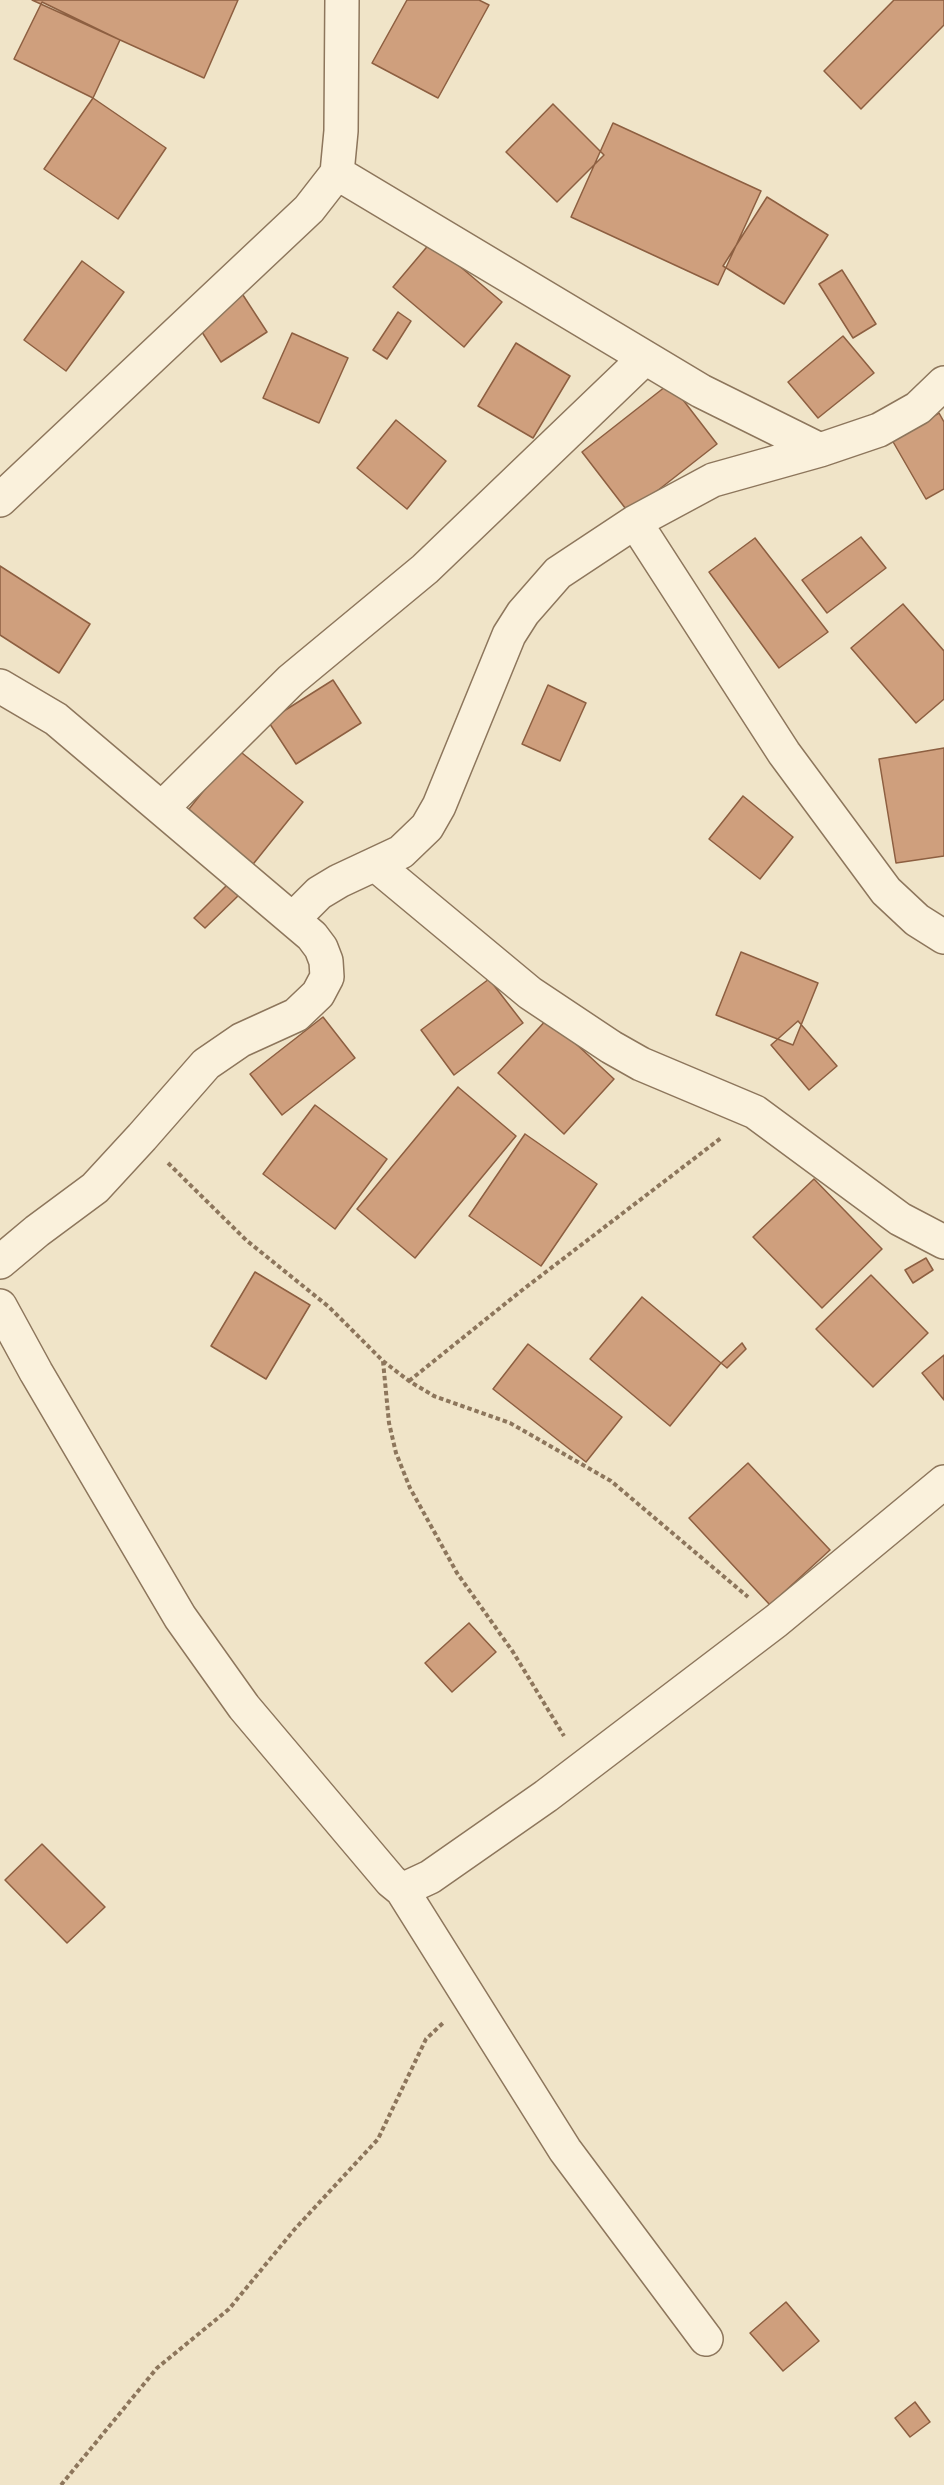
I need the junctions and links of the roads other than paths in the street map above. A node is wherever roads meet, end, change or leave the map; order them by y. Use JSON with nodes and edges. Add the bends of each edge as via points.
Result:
{"nodes":[{"id":1,"x":342,"y":0,"type":"edge"},
{"id":2,"x":337,"y":173,"type":"junction"},
{"id":3,"x":645,"y":358,"type":"junction"},
{"id":4,"x":944,"y":383,"type":"edge"},
{"id":5,"x":820,"y":450,"type":"junction"},
{"id":6,"x":0,"y":500,"type":"edge"},
{"id":7,"x":635,"y":522,"type":"junction"},
{"id":8,"x":0,"y":686,"type":"edge"},
{"id":9,"x":162,"y":808,"type":"junction"},
{"id":10,"x":376,"y":865,"type":"junction"},
{"id":11,"x":293,"y":919,"type":"junction"},
{"id":12,"x":944,"y":937,"type":"edge"},
{"id":13,"x":944,"y":1242,"type":"edge"},
{"id":14,"x":0,"y":1262,"type":"edge"},
{"id":15,"x":0,"y":1306,"type":"edge"},
{"id":16,"x":944,"y":1482,"type":"edge"},
{"id":17,"x":402,"y":1890,"type":"junction"},
{"id":18,"x":706,"y":2338,"type":"dead end"}],
"edges":[{"from":1,"to":2,"type":"street"},
{"from":2,"to":3,"type":"street"},
{"from":2,"to":6,"type":"street","via":[[309,210]]},
{"from":3,"to":5,"type":"street","via":[[701,391]]},
{"from":3,"to":9,"type":"street","via":[[425,569],[291,680]]},
{"from":4,"to":5,"type":"street","via":[[918,408],[879,430]]},
{"from":5,"to":7,"type":"street","via":[[713,480]]},
{"from":7,"to":10,"type":"street","via":[[558,573],[524,613],[510,635],[439,807],[427,827],[401,852]]},
{"from":7,"to":12,"type":"street","via":[[784,753],[879,881],[917,920]]},
{"from":8,"to":9,"type":"street","via":[[56,719]]},
{"from":9,"to":11,"type":"street"},
{"from":10,"to":11,"type":"street","via":[[319,893]]},
{"from":10,"to":13,"type":"street","via":[[530,993],[611,1047],[641,1065],[755,1112],[900,1219]]},
{"from":11,"to":14,"type":"street","via":[[312,936],[326,961],[327,977],[318,994],[296,1015],[241,1040],[206,1064],[95,1188]]},
{"from":15,"to":17,"type":"street","via":[[180,1617],[244,1707]]},
{"from":16,"to":17,"type":"street","via":[[776,1621],[583,1768],[430,1877]]},
{"from":17,"to":18,"type":"street","via":[[565,2150]]}]}
